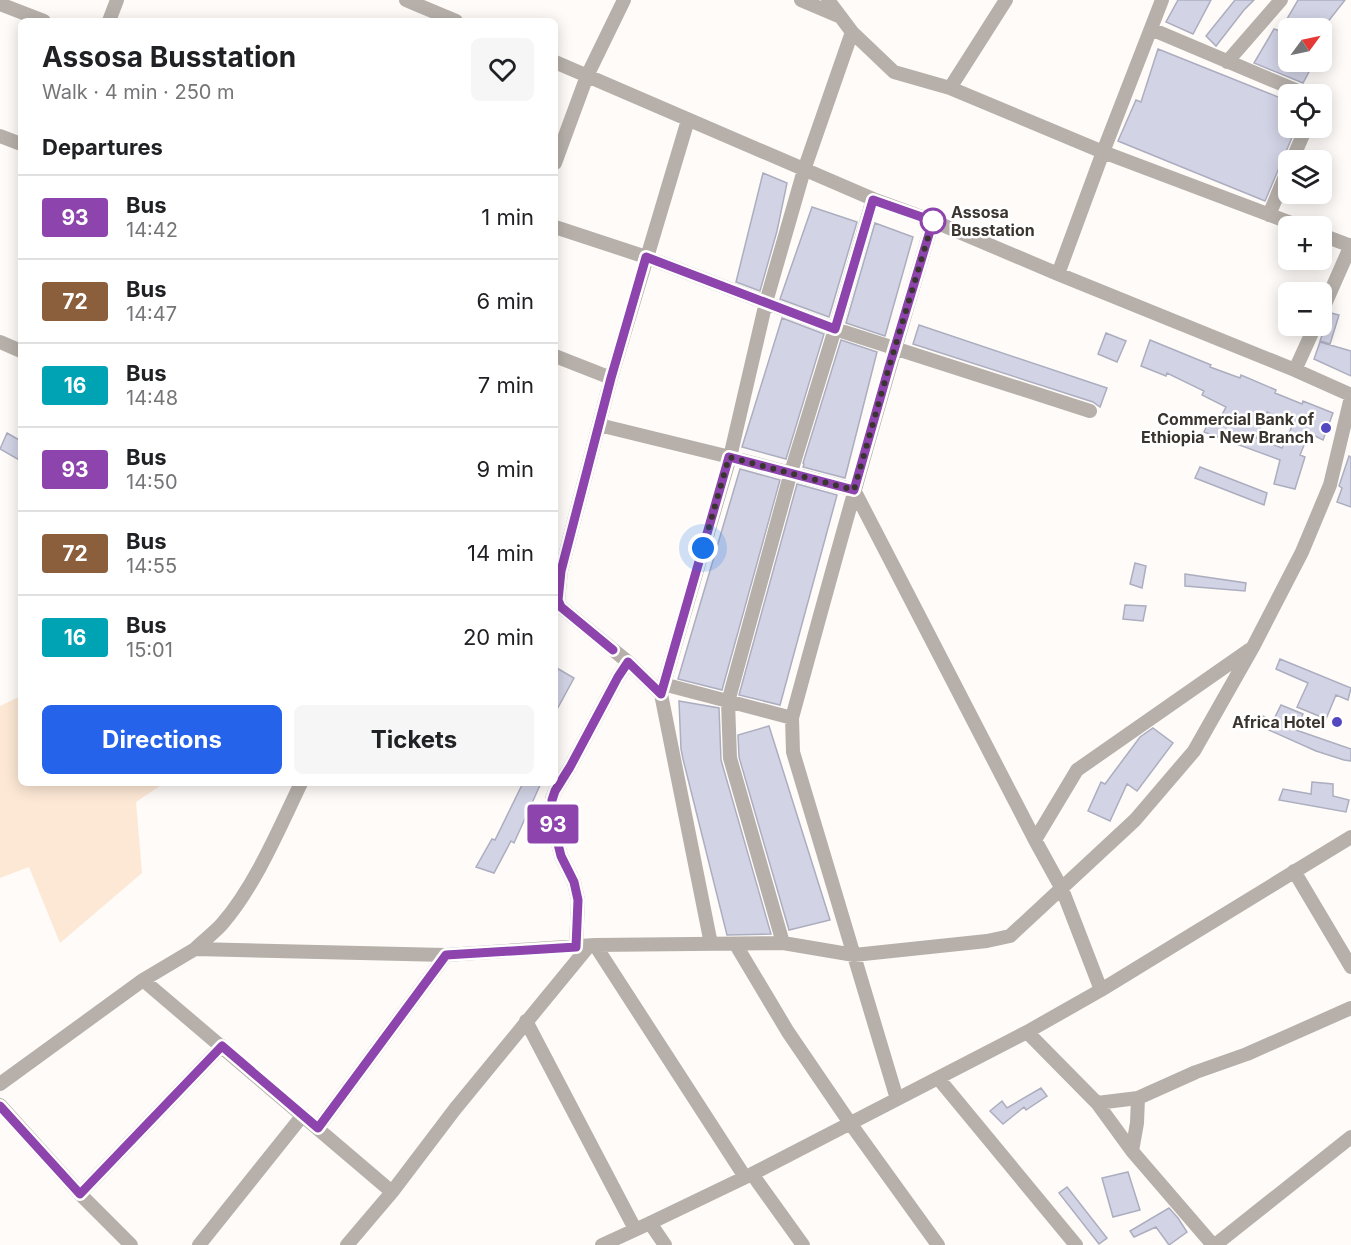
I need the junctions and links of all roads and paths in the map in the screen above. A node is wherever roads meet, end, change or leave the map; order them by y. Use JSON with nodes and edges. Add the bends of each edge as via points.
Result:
{"nodes":[{"id":1,"x":117,"y":0,"type":"edge"},
{"id":2,"x":406,"y":0,"type":"edge"},
{"id":3,"x":624,"y":0,"type":"edge"},
{"id":4,"x":801,"y":0,"type":"edge"},
{"id":5,"x":828,"y":0,"type":"edge"},
{"id":6,"x":1006,"y":0,"type":"edge"},
{"id":7,"x":1162,"y":0,"type":"edge"},
{"id":8,"x":1281,"y":0,"type":"edge"},
{"id":9,"x":0,"y":4,"type":"edge"},
{"id":10,"x":841,"y":17,"type":"junction"},
{"id":11,"x":36,"y":18,"type":"edge"},
{"id":12,"x":110,"y":18,"type":"edge"},
{"id":13,"x":449,"y":18,"type":"edge"},
{"id":14,"x":1151,"y":28,"type":"junction"},
{"id":15,"x":852,"y":32,"type":"junction"},
{"id":16,"x":1227,"y":62,"type":"junction"},
{"id":17,"x":558,"y":63,"type":"edge"},
{"id":18,"x":587,"y":76,"type":"junction"},
{"id":19,"x":1281,"y":84,"type":"edge"},
{"id":20,"x":950,"y":88,"type":"junction"},
{"id":21,"x":688,"y":120,"type":"junction"},
{"id":22,"x":0,"y":135,"type":"edge"},
{"id":23,"x":18,"y":143,"type":"edge"},
{"id":24,"x":1103,"y":152,"type":"junction"},
{"id":25,"x":558,"y":155,"type":"edge"},
{"id":26,"x":804,"y":170,"type":"junction"},
{"id":27,"x":1278,"y":193,"type":"edge"},
{"id":28,"x":873,"y":200,"type":"junction"},
{"id":29,"x":1269,"y":215,"type":"junction"},
{"id":30,"x":1278,"y":218,"type":"edge"},
{"id":31,"x":933,"y":221,"type":"junction"},
{"id":32,"x":558,"y":228,"type":"edge"},
{"id":33,"x":1332,"y":239,"type":"edge"},
{"id":34,"x":1351,"y":246,"type":"edge"},
{"id":35,"x":646,"y":257,"type":"junction"},
{"id":36,"x":1058,"y":274,"type":"junction"},
{"id":37,"x":1332,"y":289,"type":"edge"},
{"id":38,"x":766,"y":302,"type":"junction"},
{"id":39,"x":835,"y":329,"type":"junction"},
{"id":40,"x":1310,"y":336,"type":"edge"},
{"id":41,"x":0,"y":342,"type":"edge"},
{"id":42,"x":894,"y":349,"type":"junction"},
{"id":43,"x":18,"y":350,"type":"edge"},
{"id":44,"x":558,"y":357,"type":"edge"},
{"id":45,"x":1295,"y":370,"type":"junction"},
{"id":46,"x":611,"y":378,"type":"junction"},
{"id":47,"x":1351,"y":396,"type":"edge"},
{"id":48,"x":1090,"y":411,"type":"dead end"},
{"id":49,"x":599,"y":425,"type":"junction"},
{"id":50,"x":729,"y":457,"type":"junction"},
{"id":51,"x":791,"y":472,"type":"junction"},
{"id":52,"x":854,"y":490,"type":"junction"},
{"id":53,"x":558,"y":570,"type":"edge"},
{"id":54,"x":1253,"y":647,"type":"junction"},
{"id":55,"x":628,"y":662,"type":"junction"},
{"id":56,"x":662,"y":689,"type":"junction"},
{"id":57,"x":728,"y":702,"type":"junction"},
{"id":58,"x":792,"y":718,"type":"junction"},
{"id":59,"x":300,"y":786,"type":"edge"},
{"id":60,"x":1351,"y":837,"type":"edge"},
{"id":61,"x":1035,"y":840,"type":"junction"},
{"id":62,"x":1294,"y":871,"type":"junction"},
{"id":63,"x":1062,"y":889,"type":"junction"},
{"id":64,"x":711,"y":944,"type":"junction"},
{"id":65,"x":783,"y":944,"type":"junction"},
{"id":66,"x":736,"y":945,"type":"junction"},
{"id":67,"x":586,"y":946,"type":"junction"},
{"id":68,"x":195,"y":949,"type":"junction"},
{"id":69,"x":446,"y":955,"type":"junction"},
{"id":70,"x":854,"y":955,"type":"junction"},
{"id":71,"x":1351,"y":967,"type":"edge"},
{"id":72,"x":143,"y":980,"type":"junction"},
{"id":73,"x":1101,"y":990,"type":"junction"},
{"id":74,"x":1351,"y":1008,"type":"edge"},
{"id":75,"x":526,"y":1021,"type":"junction"},
{"id":76,"x":1027,"y":1032,"type":"junction"},
{"id":77,"x":222,"y":1046,"type":"junction"},
{"id":78,"x":938,"y":1078,"type":"junction"},
{"id":79,"x":0,"y":1084,"type":"edge"},
{"id":80,"x":1138,"y":1098,"type":"junction"},
{"id":81,"x":897,"y":1099,"type":"junction"},
{"id":82,"x":1096,"y":1103,"type":"junction"},
{"id":83,"x":0,"y":1106,"type":"edge"},
{"id":84,"x":303,"y":1115,"type":"junction"},
{"id":85,"x":850,"y":1123,"type":"junction"},
{"id":86,"x":318,"y":1128,"type":"junction"},
{"id":87,"x":1351,"y":1137,"type":"edge"},
{"id":88,"x":1132,"y":1151,"type":"junction"},
{"id":89,"x":748,"y":1176,"type":"junction"},
{"id":90,"x":392,"y":1192,"type":"junction"},
{"id":91,"x":80,"y":1194,"type":"junction"},
{"id":92,"x":650,"y":1223,"type":"junction"},
{"id":93,"x":635,"y":1229,"type":"junction"},
{"id":94,"x":130,"y":1245,"type":"edge"},
{"id":95,"x":199,"y":1245,"type":"edge"},
{"id":96,"x":347,"y":1245,"type":"edge"},
{"id":97,"x":602,"y":1245,"type":"edge"},
{"id":98,"x":665,"y":1245,"type":"edge"},
{"id":99,"x":803,"y":1245,"type":"edge"},
{"id":100,"x":938,"y":1245,"type":"edge"},
{"id":101,"x":1076,"y":1245,"type":"edge"},
{"id":102,"x":1214,"y":1245,"type":"edge"}],
"edges":[{"from":1,"to":12,"type":"street"},
{"from":2,"to":13,"type":"street"},
{"from":3,"to":18,"type":"street"},
{"from":4,"to":10,"type":"street"},
{"from":5,"to":10,"type":"street"},
{"from":6,"to":20,"type":"street"},
{"from":7,"to":14,"type":"street"},
{"from":8,"to":16,"type":"street"},
{"from":9,"to":11,"type":"street"},
{"from":10,"to":15,"type":"street"},
{"from":14,"to":16,"type":"street"},
{"from":14,"to":24,"type":"street"},
{"from":15,"to":20,"type":"street","via":[[894,72]]},
{"from":15,"to":26,"type":"street"},
{"from":16,"to":19,"type":"street"},
{"from":17,"to":18,"type":"street"},
{"from":18,"to":21,"type":"street"},
{"from":18,"to":25,"type":"street"},
{"from":20,"to":24,"type":"street"},
{"from":21,"to":26,"type":"street"},
{"from":21,"to":35,"type":"street"},
{"from":22,"to":23,"type":"street"},
{"from":24,"to":29,"type":"street"},
{"from":24,"to":36,"type":"street"},
{"from":26,"to":28,"type":"street"},
{"from":26,"to":38,"type":"street"},
{"from":27,"to":29,"type":"street"},
{"from":28,"to":31,"type":"street"},
{"from":28,"to":39,"type":"street"},
{"from":29,"to":30,"type":"street"},
{"from":31,"to":36,"type":"street"},
{"from":31,"to":42,"type":"street"},
{"from":32,"to":35,"type":"street"},
{"from":33,"to":34,"type":"street"},
{"from":34,"to":37,"type":"street"},
{"from":35,"to":38,"type":"street"},
{"from":35,"to":46,"type":"street"},
{"from":36,"to":45,"type":"street"},
{"from":38,"to":39,"type":"street"},
{"from":38,"to":50,"type":"street"},
{"from":39,"to":42,"type":"street"},
{"from":39,"to":51,"type":"street"},
{"from":40,"to":45,"type":"street"},
{"from":41,"to":43,"type":"street"},
{"from":42,"to":48,"type":"street"},
{"from":42,"to":52,"type":"street"},
{"from":44,"to":46,"type":"street"},
{"from":45,"to":47,"type":"street"},
{"from":46,"to":49,"type":"street"},
{"from":47,"to":54,"type":"street","via":[[1330,485],[1302,552]]},
{"from":49,"to":50,"type":"street"},
{"from":49,"to":53,"type":"street"},
{"from":50,"to":51,"type":"street"},
{"from":50,"to":56,"type":"street"},
{"from":51,"to":52,"type":"street"},
{"from":51,"to":57,"type":"street"},
{"from":52,"to":58,"type":"street"},
{"from":52,"to":61,"type":"street"},
{"from":53,"to":55,"type":"street","via":[[561,607]]},
{"from":54,"to":61,"type":"street","via":[[1077,770]]},
{"from":54,"to":63,"type":"street","via":[[1194,752],[1135,820]]},
{"from":55,"to":56,"type":"street"},
{"from":55,"to":67,"type":"street","via":[[552,800],[554,828],[561,856],[574,882]]},
{"from":56,"to":57,"type":"street"},
{"from":56,"to":64,"type":"street"},
{"from":57,"to":58,"type":"street"},
{"from":57,"to":65,"type":"street","via":[[730,758]]},
{"from":58,"to":70,"type":"street","via":[[792,752]]},
{"from":59,"to":68,"type":"street","via":[[245,891],[222,924]]},
{"from":60,"to":62,"type":"street"},
{"from":61,"to":63,"type":"street"},
{"from":62,"to":71,"type":"street"},
{"from":62,"to":73,"type":"street"},
{"from":63,"to":70,"type":"street","via":[[1010,936]]},
{"from":63,"to":73,"type":"street"},
{"from":64,"to":66,"type":"street"},
{"from":64,"to":67,"type":"street"},
{"from":65,"to":66,"type":"street"},
{"from":65,"to":70,"type":"street"},
{"from":66,"to":85,"type":"street","via":[[788,1032]]},
{"from":67,"to":69,"type":"street"},
{"from":67,"to":75,"type":"street"},
{"from":67,"to":89,"type":"street"},
{"from":68,"to":69,"type":"street"},
{"from":68,"to":72,"type":"street"},
{"from":69,"to":86,"type":"street"},
{"from":70,"to":81,"type":"street"},
{"from":72,"to":77,"type":"street"},
{"from":72,"to":79,"type":"street"},
{"from":73,"to":76,"type":"street"},
{"from":74,"to":80,"type":"street"},
{"from":75,"to":90,"type":"street"},
{"from":75,"to":93,"type":"street"},
{"from":76,"to":78,"type":"street"},
{"from":76,"to":82,"type":"street"},
{"from":77,"to":84,"type":"street"},
{"from":77,"to":91,"type":"street"},
{"from":78,"to":81,"type":"street"},
{"from":78,"to":101,"type":"street"},
{"from":80,"to":82,"type":"street"},
{"from":80,"to":88,"type":"street"},
{"from":81,"to":85,"type":"street"},
{"from":82,"to":88,"type":"street"},
{"from":83,"to":91,"type":"street"},
{"from":84,"to":86,"type":"street"},
{"from":84,"to":95,"type":"street"},
{"from":85,"to":89,"type":"street"},
{"from":85,"to":100,"type":"street"},
{"from":86,"to":90,"type":"street"},
{"from":87,"to":102,"type":"street"},
{"from":88,"to":102,"type":"street"},
{"from":89,"to":92,"type":"street"},
{"from":89,"to":99,"type":"street"},
{"from":90,"to":96,"type":"street"},
{"from":91,"to":94,"type":"street"},
{"from":92,"to":93,"type":"street"},
{"from":92,"to":98,"type":"street"},
{"from":93,"to":97,"type":"street"}]}
